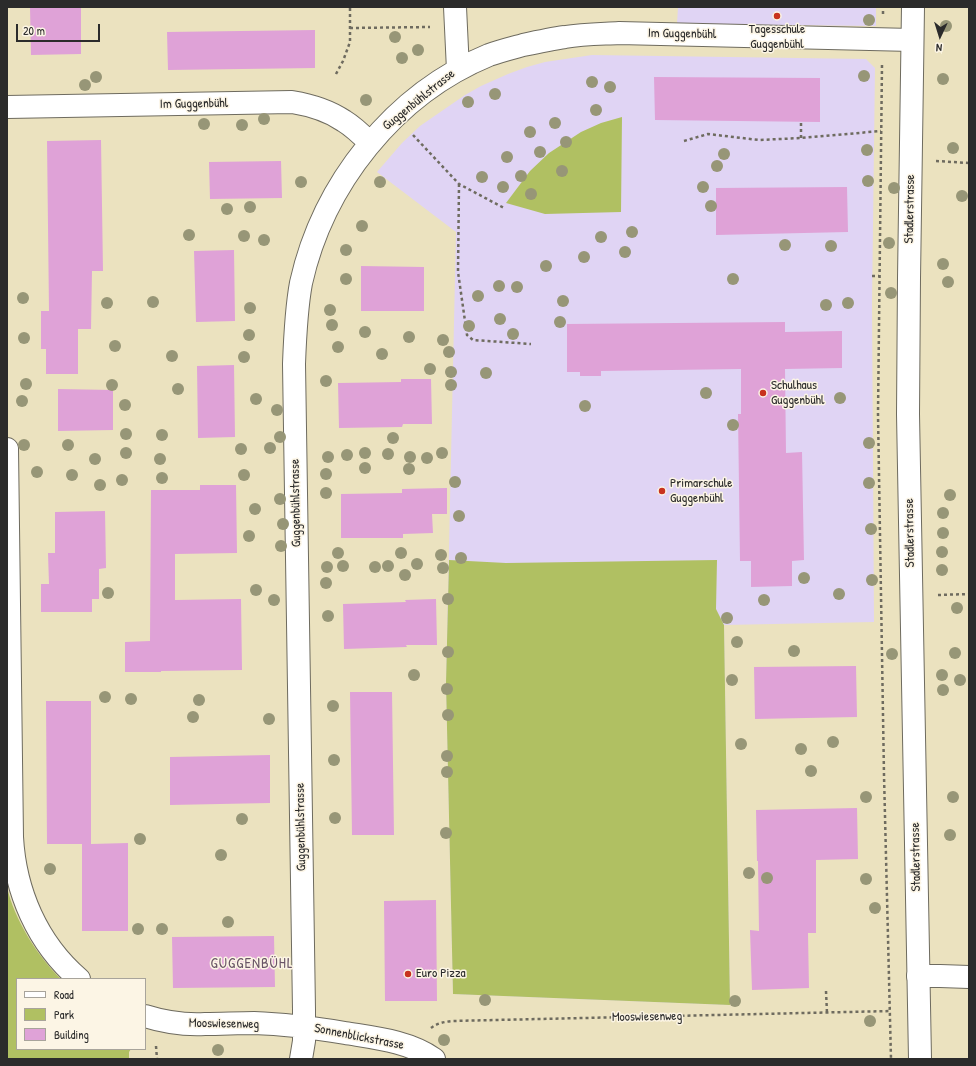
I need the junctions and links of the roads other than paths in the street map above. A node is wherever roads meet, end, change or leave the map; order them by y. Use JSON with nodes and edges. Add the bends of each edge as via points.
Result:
{"nodes":[{"id":1,"x":455,"y":7,"type":"edge"},
{"id":2,"x":913,"y":7,"type":"edge"},
{"id":3,"x":912,"y":40,"type":"junction"},
{"id":4,"x":458,"y":70,"type":"junction"},
{"id":5,"x":7,"y":107,"type":"edge"},
{"id":6,"x":370,"y":143,"type":"junction"},
{"id":7,"x":7,"y":449,"type":"edge"},
{"id":8,"x":918,"y":976,"type":"junction"},
{"id":9,"x":969,"y":977,"type":"edge"},
{"id":10,"x":78,"y":978,"type":"edge"},
{"id":11,"x":146,"y":1016,"type":"edge"},
{"id":12,"x":304,"y":1027,"type":"junction"},
{"id":13,"x":426,"y":1055,"type":"edge"},
{"id":14,"x":301,"y":1059,"type":"edge"},
{"id":15,"x":920,"y":1059,"type":"edge"}],
"edges":[{"from":1,"to":4,"type":"street","name":"Guggenbühlstrasse"},
{"from":2,"to":3,"type":"street","name":"Stadlerstrasse"},
{"from":3,"to":4,"type":"street","name":"Im Guggenbühl","via":[[593,34],[514,48],[490,55]]},
{"from":3,"to":8,"type":"street","name":"Stadlerstrasse","via":[[908,414]]},
{"from":4,"to":6,"type":"street","name":"Guggenbühlstrasse","via":[[418,98]]},
{"from":5,"to":6,"type":"street","name":"Im Guggenbühl","via":[[292,102],[312,106],[334,115]]},
{"from":6,"to":12,"type":"street","name":"Guggenbühlstrasse","via":[[347,175],[317,230],[304,271],[296,319],[294,364]]},
{"from":7,"to":10,"type":"street","via":[[13,853],[20,889],[34,921],[52,950]]},
{"from":8,"to":9,"type":"street"},
{"from":8,"to":15,"type":"street","name":"Stadlerstrasse"},
{"from":11,"to":12,"type":"street","name":"Mooswiesenweg","via":[[187,1024],[255,1023]]},
{"from":12,"to":13,"type":"street","name":"Sonnenblickstrasse","via":[[390,1041]]},
{"from":12,"to":14,"type":"street","name":"Guggenbühlstrasse"}]}
